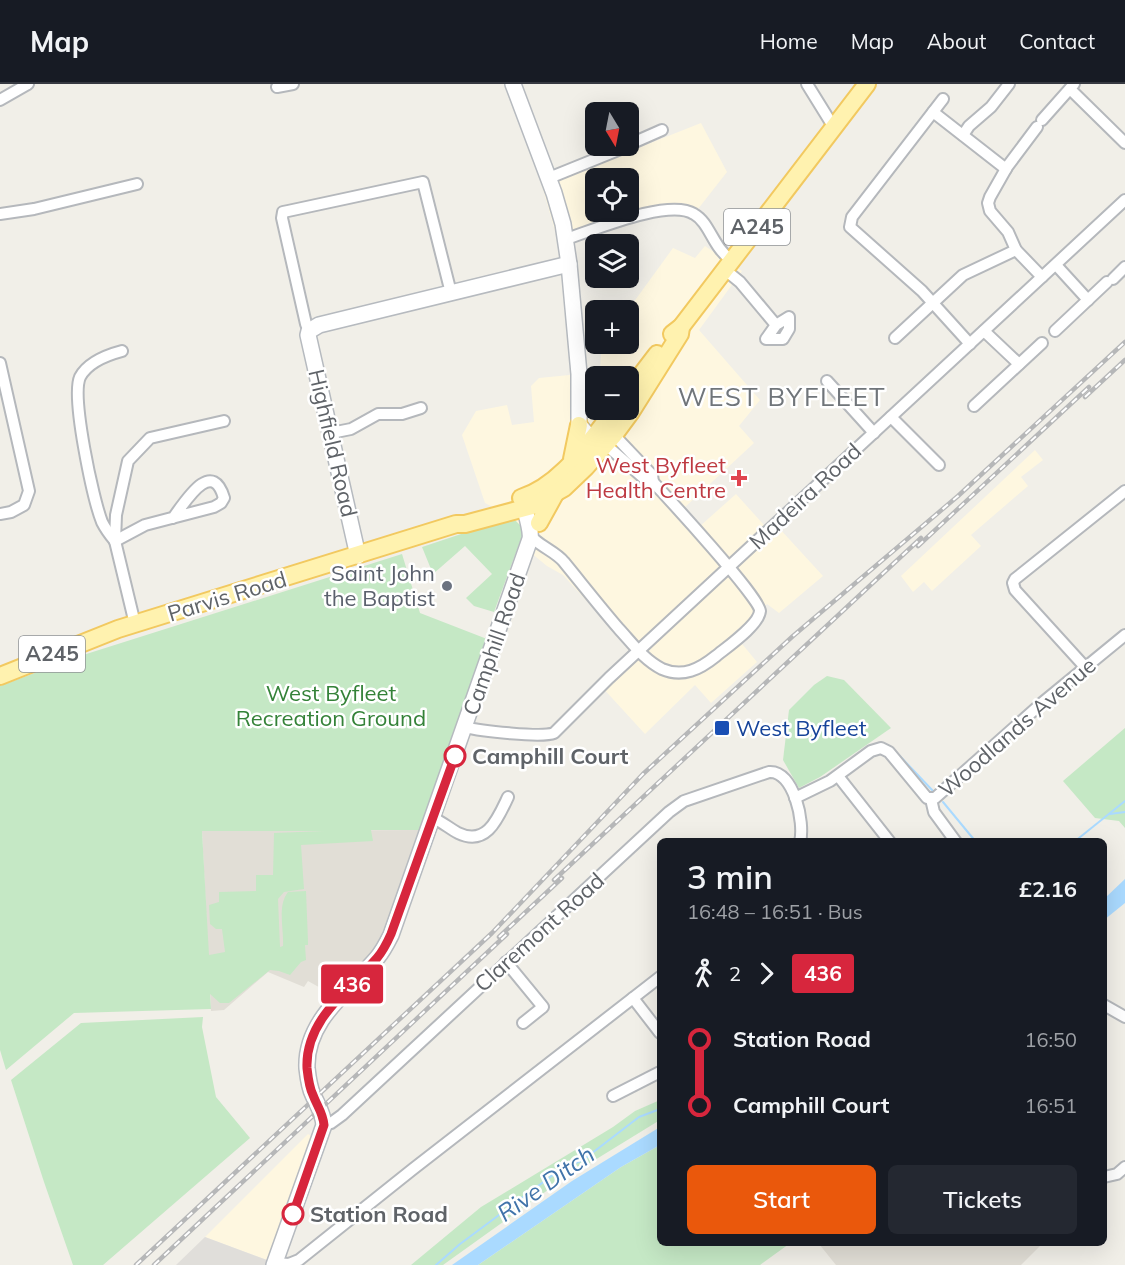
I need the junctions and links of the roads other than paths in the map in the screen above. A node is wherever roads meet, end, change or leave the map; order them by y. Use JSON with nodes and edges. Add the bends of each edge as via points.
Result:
{"nodes":[{"id":1,"x":28,"y":84,"type":"edge"},
{"id":2,"x":513,"y":84,"type":"edge"},
{"id":3,"x":807,"y":84,"type":"edge"},
{"id":4,"x":867,"y":84,"type":"edge"},
{"id":5,"x":1010,"y":84,"type":"edge"},
{"id":6,"x":1072,"y":86,"type":"edge"},
{"id":7,"x":942,"y":99,"type":"dead end"},
{"id":8,"x":0,"y":100,"type":"edge"},
{"id":9,"x":933,"y":111,"type":"junction"},
{"id":10,"x":833,"y":126,"type":"junction"},
{"id":11,"x":656,"y":130,"type":"dead end"},
{"id":12,"x":963,"y":135,"type":"junction"},
{"id":13,"x":639,"y":139,"type":"edge"},
{"id":14,"x":1125,"y":143,"type":"edge"},
{"id":15,"x":602,"y":156,"type":"edge"},
{"id":16,"x":1006,"y":169,"type":"junction"},
{"id":17,"x":549,"y":178,"type":"junction"},
{"id":18,"x":137,"y":184,"type":"dead end"},
{"id":19,"x":1125,"y":200,"type":"edge"},
{"id":20,"x":0,"y":214,"type":"edge"},
{"id":21,"x":566,"y":239,"type":"junction"},
{"id":22,"x":1016,"y":250,"type":"junction"},
{"id":23,"x":569,"y":264,"type":"junction"},
{"id":24,"x":728,"y":264,"type":"junction"},
{"id":25,"x":1056,"y":265,"type":"junction"},
{"id":26,"x":1125,"y":267,"type":"edge"},
{"id":27,"x":1042,"y":278,"type":"junction"},
{"id":28,"x":451,"y":293,"type":"junction"},
{"id":29,"x":1088,"y":300,"type":"junction"},
{"id":30,"x":932,"y":303,"type":"junction"},
{"id":31,"x":776,"y":325,"type":"dead end"},
{"id":32,"x":681,"y":327,"type":"junction"},
{"id":33,"x":309,"y":331,"type":"junction"},
{"id":34,"x":984,"y":331,"type":"junction"},
{"id":35,"x":1055,"y":331,"type":"dead end"},
{"id":36,"x":895,"y":338,"type":"dead end"},
{"id":37,"x":1042,"y":343,"type":"dead end"},
{"id":38,"x":970,"y":344,"type":"junction"},
{"id":39,"x":122,"y":351,"type":"dead end"},
{"id":40,"x":0,"y":363,"type":"edge"},
{"id":41,"x":1020,"y":364,"type":"junction"},
{"id":42,"x":639,"y":377,"type":"edge"},
{"id":43,"x":827,"y":381,"type":"dead end"},
{"id":44,"x":974,"y":405,"type":"dead end"},
{"id":45,"x":421,"y":408,"type":"dead end"},
{"id":46,"x":891,"y":417,"type":"junction"},
{"id":47,"x":611,"y":420,"type":"edge"},
{"id":48,"x":224,"y":421,"type":"dead end"},
{"id":49,"x":579,"y":423,"type":"junction"},
{"id":50,"x":331,"y":433,"type":"junction"},
{"id":51,"x":874,"y":433,"type":"junction"},
{"id":52,"x":604,"y":436,"type":"junction"},
{"id":53,"x":571,"y":463,"type":"junction"},
{"id":54,"x":939,"y":465,"type":"dead end"},
{"id":55,"x":1125,"y":491,"type":"edge"},
{"id":56,"x":555,"y":494,"type":"junction"},
{"id":57,"x":527,"y":502,"type":"junction"},
{"id":58,"x":0,"y":514,"type":"edge"},
{"id":59,"x":173,"y":518,"type":"junction"},
{"id":60,"x":539,"y":523,"type":"junction"},
{"id":61,"x":115,"y":541,"type":"junction"},
{"id":62,"x":531,"y":543,"type":"junction"},
{"id":63,"x":358,"y":556,"type":"junction"},
{"id":64,"x":728,"y":567,"type":"junction"},
{"id":65,"x":135,"y":624,"type":"junction"},
{"id":66,"x":1125,"y":635,"type":"edge"},
{"id":67,"x":638,"y":650,"type":"junction"},
{"id":68,"x":1085,"y":667,"type":"junction"},
{"id":69,"x":0,"y":676,"type":"edge"},
{"id":70,"x":465,"y":727,"type":"junction"},
{"id":71,"x":838,"y":776,"type":"junction"},
{"id":72,"x":795,"y":798,"type":"junction"},
{"id":73,"x":931,"y":799,"type":"junction"},
{"id":74,"x":506,"y":805,"type":"dead end"},
{"id":75,"x":433,"y":818,"type":"junction"},
{"id":76,"x":800,"y":838,"type":"edge"},
{"id":77,"x":888,"y":838,"type":"edge"},
{"id":78,"x":953,"y":838,"type":"edge"},
{"id":79,"x":506,"y":962,"type":"junction"},
{"id":80,"x":657,"y":979,"type":"edge"},
{"id":81,"x":633,"y":998,"type":"junction"},
{"id":82,"x":1107,"y":1007,"type":"edge"},
{"id":83,"x":1125,"y":1017,"type":"edge"},
{"id":84,"x":523,"y":1023,"type":"dead end"},
{"id":85,"x":657,"y":1029,"type":"edge"},
{"id":86,"x":657,"y":1074,"type":"edge"},
{"id":87,"x":613,"y":1096,"type":"dead end"},
{"id":88,"x":324,"y":1125,"type":"junction"},
{"id":89,"x":1125,"y":1167,"type":"edge"},
{"id":90,"x":1107,"y":1176,"type":"edge"},
{"id":91,"x":275,"y":1264,"type":"edge"}],
"edges":[{"from":1,"to":8,"type":"street"},
{"from":2,"to":17,"type":"street"},
{"from":3,"to":10,"type":"street"},
{"from":4,"to":10,"type":"main road","number":"A245"},
{"from":5,"to":12,"type":"street"},
{"from":6,"to":14,"type":"street"},
{"from":6,"to":16,"type":"street"},
{"from":7,"to":9,"type":"street"},
{"from":9,"to":12,"type":"street"},
{"from":9,"to":30,"type":"street","via":[[849,224],[853,232]]},
{"from":10,"to":24,"type":"main road","number":"A245"},
{"from":11,"to":13,"type":"street"},
{"from":12,"to":16,"type":"street"},
{"from":15,"to":17,"type":"street"},
{"from":16,"to":22,"type":"street","via":[[988,203]]},
{"from":17,"to":21,"type":"street"},
{"from":18,"to":20,"type":"street"},
{"from":19,"to":25,"type":"street","name":"Madeira Road"},
{"from":21,"to":23,"type":"street"},
{"from":21,"to":24,"type":"street","via":[[651,212],[684,210],[699,218]]},
{"from":22,"to":27,"type":"street"},
{"from":22,"to":30,"type":"street","via":[[963,275]]},
{"from":23,"to":28,"type":"street"},
{"from":23,"to":49,"type":"street","via":[[579,374]]},
{"from":24,"to":31,"type":"street"},
{"from":24,"to":32,"type":"main road","number":"A245"},
{"from":25,"to":27,"type":"street","name":"Madeira Road"},
{"from":25,"to":29,"type":"street"},
{"from":26,"to":29,"type":"street"},
{"from":27,"to":34,"type":"street","name":"Madeira Road"},
{"from":28,"to":33,"type":"street","via":[[319,325]]},
{"from":28,"to":33,"type":"street","name":"Highfield Road","via":[[423,182],[283,212]]},
{"from":29,"to":35,"type":"street"},
{"from":30,"to":36,"type":"street"},
{"from":30,"to":38,"type":"street"},
{"from":32,"to":42,"type":"main road","number":"A245","via":[[674,330]]},
{"from":32,"to":52,"type":"main road","number":"A245","via":[[653,378]]},
{"from":33,"to":50,"type":"street","name":"Highfield Road"},
{"from":34,"to":38,"type":"street","name":"Madeira Road"},
{"from":34,"to":41,"type":"street"},
{"from":37,"to":41,"type":"street"},
{"from":38,"to":46,"type":"street","name":"Madeira Road"},
{"from":39,"to":61,"type":"street","via":[[101,357],[81,376],[77,392],[80,426],[102,522]]},
{"from":40,"to":58,"type":"street","via":[[29,491],[24,505]]},
{"from":41,"to":44,"type":"street"},
{"from":43,"to":51,"type":"street"},
{"from":45,"to":50,"type":"street","via":[[402,414],[378,414],[351,429]]},
{"from":46,"to":51,"type":"street","name":"Madeira Road"},
{"from":46,"to":54,"type":"street","via":[[929,447]]},
{"from":47,"to":52,"type":"main road","number":"A245"},
{"from":48,"to":61,"type":"street","via":[[150,438],[135,453],[127,466],[116,515]]},
{"from":49,"to":52,"type":"street","via":[[586,433]]},
{"from":49,"to":53,"type":"main road"},
{"from":50,"to":63,"type":"street","name":"Highfield Road"},
{"from":51,"to":64,"type":"street","name":"Madeira Road"},
{"from":52,"to":53,"type":"main road","number":"A245"},
{"from":52,"to":56,"type":"main road","number":"A245","via":[[586,467]]},
{"from":52,"to":64,"type":"street","via":[[652,482]]},
{"from":53,"to":57,"type":"main road","number":"A245"},
{"from":55,"to":68,"type":"street","via":[[1013,583],[1015,590]]},
{"from":56,"to":57,"type":"main road","number":"A245"},
{"from":56,"to":60,"type":"main road"},
{"from":57,"to":60,"type":"street"},
{"from":57,"to":62,"type":"street","name":"Camphill Road"},
{"from":57,"to":63,"type":"main road","name":"Parvis Road","number":"A245"},
{"from":59,"to":59,"type":"street","via":[[201,484],[219,484],[224,498],[221,503]]},
{"from":59,"to":61,"type":"street","via":[[134,530]]},
{"from":60,"to":62,"type":"street","name":"Camphill Road"},
{"from":61,"to":65,"type":"street"},
{"from":62,"to":67,"type":"street","via":[[563,560]]},
{"from":62,"to":70,"type":"street","name":"Camphill Road"},
{"from":63,"to":65,"type":"main road","name":"Parvis Road","number":"A245"},
{"from":64,"to":67,"type":"street","name":"Madeira Road"},
{"from":64,"to":67,"type":"street","via":[[760,608],[756,619],[740,636],[700,667],[681,673],[660,668]]},
{"from":65,"to":69,"type":"main road","name":"Parvis Road","number":"A245"},
{"from":66,"to":68,"type":"street","name":"Woodlands Avenue"},
{"from":67,"to":70,"type":"street","name":"Madeira Road","via":[[551,735]]},
{"from":68,"to":73,"type":"street","name":"Woodlands Avenue"},
{"from":70,"to":75,"type":"street","name":"Camphill Road"},
{"from":71,"to":72,"type":"street","name":"Woodlands Avenue"},
{"from":71,"to":73,"type":"street","name":"Woodlands Avenue","via":[[873,749],[884,749]]},
{"from":71,"to":77,"type":"street"},
{"from":72,"to":76,"type":"street","via":[[802,824]]},
{"from":72,"to":79,"type":"street","name":"Claremont Road","via":[[783,776],[774,772],[684,801]]},
{"from":73,"to":78,"type":"street","via":[[934,812]]},
{"from":74,"to":75,"type":"street","via":[[491,828],[478,836],[467,837]]},
{"from":75,"to":88,"type":"street","name":"Camphill Road","via":[[388,941],[331,1007],[310,1042],[307,1059],[311,1093]]},
{"from":79,"to":84,"type":"street","via":[[543,1007]]},
{"from":79,"to":88,"type":"street","name":"Claremont Road","via":[[342,1115]]},
{"from":80,"to":81,"type":"street"},
{"from":81,"to":85,"type":"street"},
{"from":81,"to":91,"type":"street","via":[[296,1262]]},
{"from":82,"to":83,"type":"street"},
{"from":86,"to":87,"type":"street"},
{"from":88,"to":91,"type":"street"},
{"from":89,"to":90,"type":"street"}]}
